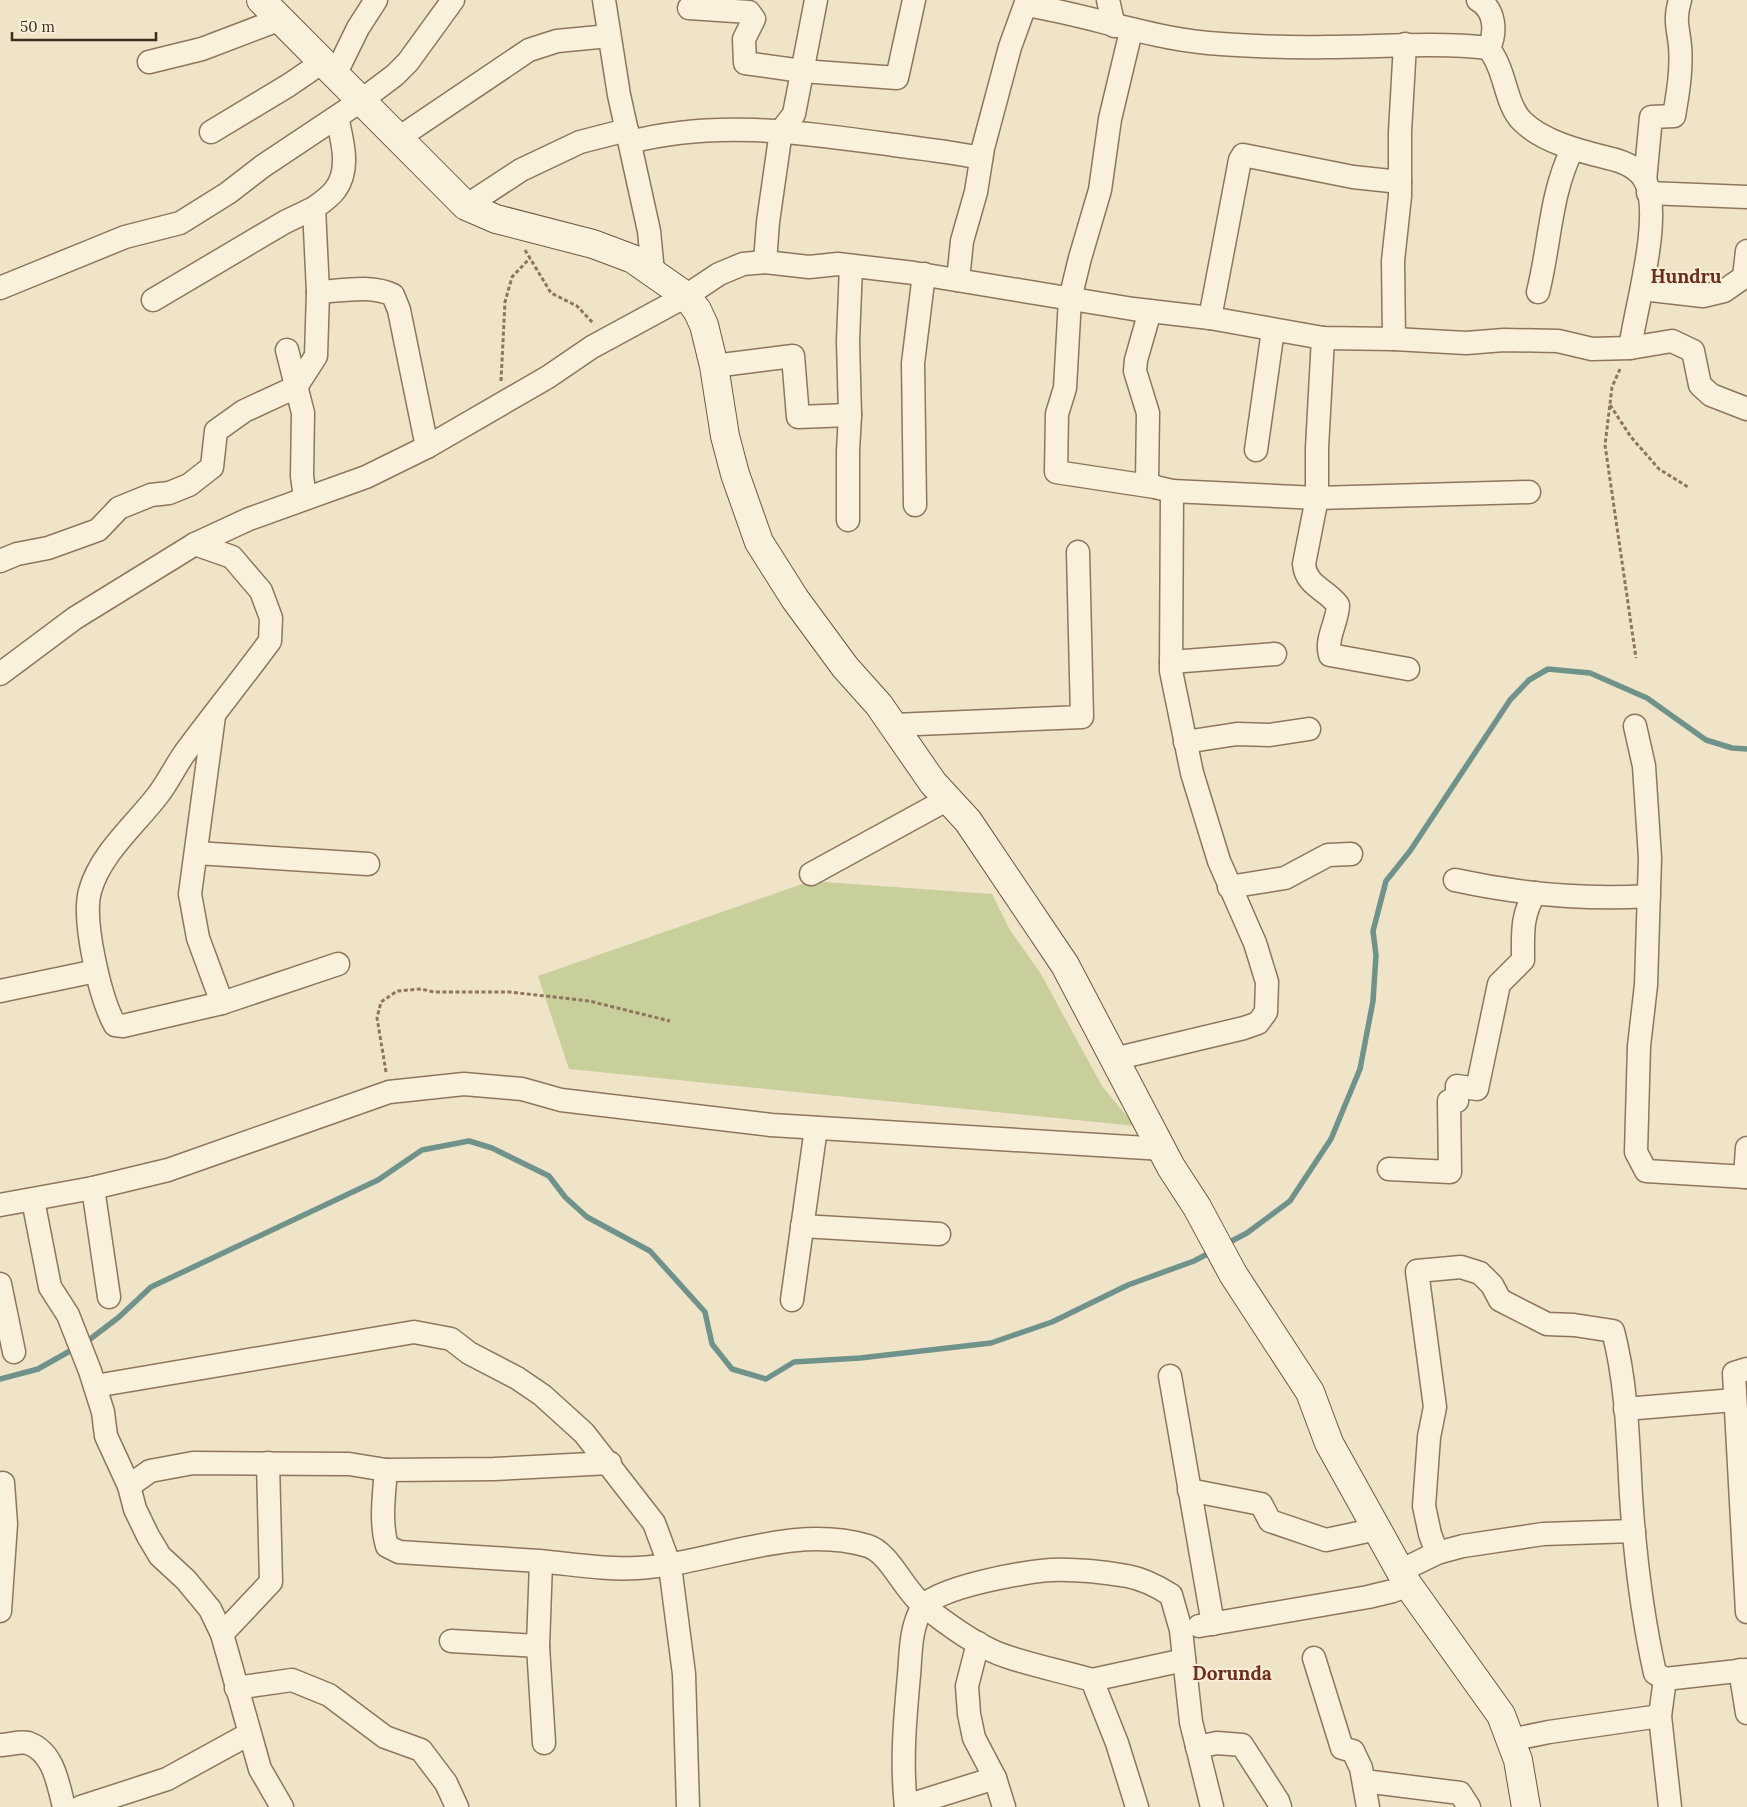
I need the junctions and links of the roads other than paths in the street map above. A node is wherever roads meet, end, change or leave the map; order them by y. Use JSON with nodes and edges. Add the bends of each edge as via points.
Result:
{"nodes":[{"id":1,"x":262,"y":0,"type":"edge"},
{"id":2,"x":376,"y":0,"type":"edge"},
{"id":3,"x":453,"y":0,"type":"edge"},
{"id":4,"x":604,"y":0,"type":"edge"},
{"id":5,"x":816,"y":0,"type":"edge"},
{"id":6,"x":914,"y":0,"type":"edge"},
{"id":7,"x":1108,"y":0,"type":"edge"},
{"id":8,"x":1478,"y":0,"type":"edge"},
{"id":9,"x":1680,"y":0,"type":"edge"},
{"id":10,"x":1026,"y":3,"type":"edge"},
{"id":11,"x":689,"y":8,"type":"dead end"},
{"id":12,"x":281,"y":19,"type":"junction"},
{"id":13,"x":1123,"y":28,"type":"junction"},
{"id":14,"x":609,"y":36,"type":"junction"},
{"id":15,"x":1405,"y":44,"type":"junction"},
{"id":16,"x":1489,"y":48,"type":"junction"},
{"id":17,"x":148,"y":62,"type":"dead end"},
{"id":18,"x":330,"y":67,"type":"junction"},
{"id":19,"x":802,"y":71,"type":"junction"},
{"id":20,"x":362,"y":100,"type":"junction"},
{"id":21,"x":338,"y":116,"type":"junction"},
{"id":22,"x":781,"y":131,"type":"junction"},
{"id":23,"x":211,"y":132,"type":"dead end"},
{"id":24,"x":628,"y":136,"type":"junction"},
{"id":25,"x":400,"y":137,"type":"junction"},
{"id":26,"x":1572,"y":150,"type":"junction"},
{"id":27,"x":981,"y":158,"type":"junction"},
{"id":28,"x":1400,"y":182,"type":"junction"},
{"id":29,"x":1647,"y":187,"type":"junction"},
{"id":30,"x":1747,"y":197,"type":"edge"},
{"id":31,"x":466,"y":206,"type":"junction"},
{"id":32,"x":314,"y":208,"type":"junction"},
{"id":33,"x":1747,"y":250,"type":"edge"},
{"id":34,"x":765,"y":262,"type":"junction"},
{"id":35,"x":851,"y":266,"type":"junction"},
{"id":36,"x":653,"y":272,"type":"junction"},
{"id":37,"x":924,"y":274,"type":"junction"},
{"id":38,"x":958,"y":280,"type":"junction"},
{"id":39,"x":0,"y":288,"type":"edge"},
{"id":40,"x":1642,"y":288,"type":"junction"},
{"id":41,"x":318,"y":292,"type":"junction"},
{"id":42,"x":1538,"y":292,"type":"dead end"},
{"id":43,"x":686,"y":296,"type":"junction"},
{"id":44,"x":1070,"y":299,"type":"junction"},
{"id":45,"x":153,"y":300,"type":"dead end"},
{"id":46,"x":1150,"y":312,"type":"junction"},
{"id":47,"x":1210,"y":318,"type":"junction"},
{"id":48,"x":1273,"y":330,"type":"junction"},
{"id":49,"x":1324,"y":338,"type":"junction"},
{"id":50,"x":1394,"y":339,"type":"junction"},
{"id":51,"x":1630,"y":348,"type":"junction"},
{"id":52,"x":286,"y":350,"type":"dead end"},
{"id":53,"x":714,"y":366,"type":"junction"},
{"id":54,"x":296,"y":387,"type":"junction"},
{"id":55,"x":1747,"y":410,"type":"edge"},
{"id":56,"x":850,"y":415,"type":"junction"},
{"id":57,"x":426,"y":447,"type":"junction"},
{"id":58,"x":1256,"y":450,"type":"dead end"},
{"id":59,"x":1164,"y":489,"type":"junction"},
{"id":60,"x":1529,"y":492,"type":"dead end"},
{"id":61,"x":305,"y":498,"type":"junction"},
{"id":62,"x":1317,"y":498,"type":"junction"},
{"id":63,"x":915,"y":504,"type":"dead end"},
{"id":64,"x":848,"y":520,"type":"dead end"},
{"id":65,"x":195,"y":544,"type":"junction"},
{"id":66,"x":1078,"y":552,"type":"dead end"},
{"id":67,"x":0,"y":561,"type":"edge"},
{"id":68,"x":1275,"y":654,"type":"dead end"},
{"id":69,"x":1171,"y":662,"type":"junction"},
{"id":70,"x":1408,"y":669,"type":"dead end"},
{"id":71,"x":0,"y":674,"type":"edge"},
{"id":72,"x":214,"y":716,"type":"junction"},
{"id":73,"x":894,"y":725,"type":"junction"},
{"id":74,"x":1635,"y":726,"type":"dead end"},
{"id":75,"x":1309,"y":729,"type":"dead end"},
{"id":76,"x":1186,"y":742,"type":"junction"},
{"id":77,"x":948,"y":799,"type":"junction"},
{"id":78,"x":196,"y":853,"type":"junction"},
{"id":79,"x":1351,"y":854,"type":"dead end"},
{"id":80,"x":368,"y":864,"type":"dead end"},
{"id":81,"x":811,"y":874,"type":"dead end"},
{"id":82,"x":1455,"y":880,"type":"dead end"},
{"id":83,"x":1228,"y":887,"type":"junction"},
{"id":84,"x":1535,"y":894,"type":"junction"},
{"id":85,"x":1649,"y":896,"type":"junction"},
{"id":86,"x":338,"y":964,"type":"dead end"},
{"id":87,"x":96,"y":971,"type":"junction"},
{"id":88,"x":0,"y":990,"type":"edge"},
{"id":89,"x":222,"y":1003,"type":"junction"},
{"id":90,"x":1114,"y":1059,"type":"junction"},
{"id":91,"x":816,"y":1128,"type":"junction"},
{"id":92,"x":1747,"y":1148,"type":"edge"},
{"id":93,"x":1163,"y":1149,"type":"junction"},
{"id":94,"x":1389,"y":1169,"type":"dead end"},
{"id":95,"x":1746,"y":1177,"type":"edge"},
{"id":96,"x":93,"y":1188,"type":"junction"},
{"id":97,"x":34,"y":1200,"type":"junction"},
{"id":98,"x":0,"y":1205,"type":"edge"},
{"id":99,"x":802,"y":1226,"type":"junction"},
{"id":100,"x":940,"y":1234,"type":"dead end"},
{"id":101,"x":0,"y":1284,"type":"edge"},
{"id":102,"x":109,"y":1298,"type":"dead end"},
{"id":103,"x":792,"y":1300,"type":"dead end"},
{"id":104,"x":14,"y":1352,"type":"dead end"},
{"id":105,"x":1747,"y":1369,"type":"edge"},
{"id":106,"x":1170,"y":1376,"type":"dead end"},
{"id":107,"x":92,"y":1379,"type":"junction"},
{"id":108,"x":1734,"y":1400,"type":"junction"},
{"id":109,"x":1625,"y":1409,"type":"junction"},
{"id":110,"x":268,"y":1463,"type":"junction"},
{"id":111,"x":610,"y":1463,"type":"junction"},
{"id":112,"x":386,"y":1470,"type":"junction"},
{"id":113,"x":3,"y":1483,"type":"dead end"},
{"id":114,"x":129,"y":1486,"type":"junction"},
{"id":115,"x":1189,"y":1490,"type":"junction"},
{"id":116,"x":1377,"y":1529,"type":"junction"},
{"id":117,"x":1634,"y":1531,"type":"junction"},
{"id":118,"x":1437,"y":1553,"type":"junction"},
{"id":119,"x":541,"y":1562,"type":"junction"},
{"id":120,"x":670,"y":1566,"type":"junction"},
{"id":121,"x":1404,"y":1578,"type":"junction"},
{"id":122,"x":923,"y":1606,"type":"junction"},
{"id":123,"x":0,"y":1611,"type":"edge"},
{"id":124,"x":1747,"y":1612,"type":"edge"},
{"id":125,"x":1212,"y":1624,"type":"junction"},
{"id":126,"x":1181,"y":1630,"type":"junction"},
{"id":127,"x":222,"y":1634,"type":"junction"},
{"id":128,"x":451,"y":1641,"type":"dead end"},
{"id":129,"x":978,"y":1643,"type":"junction"},
{"id":130,"x":538,"y":1646,"type":"junction"},
{"id":131,"x":1314,"y":1658,"type":"dead end"},
{"id":132,"x":1184,"y":1660,"type":"junction"},
{"id":133,"x":1744,"y":1670,"type":"edge"},
{"id":134,"x":1665,"y":1679,"type":"junction"},
{"id":135,"x":1092,"y":1680,"type":"junction"},
{"id":136,"x":236,"y":1688,"type":"junction"},
{"id":137,"x":1747,"y":1713,"type":"edge"},
{"id":138,"x":1660,"y":1716,"type":"junction"},
{"id":139,"x":249,"y":1734,"type":"junction"},
{"id":140,"x":1510,"y":1740,"type":"junction"},
{"id":141,"x":544,"y":1743,"type":"dead end"},
{"id":142,"x":0,"y":1745,"type":"edge"},
{"id":143,"x":1197,"y":1747,"type":"junction"},
{"id":144,"x":995,"y":1778,"type":"junction"},
{"id":145,"x":1364,"y":1781,"type":"junction"},
{"id":146,"x":906,"y":1806,"type":"edge"},
{"id":147,"x":64,"y":1807,"type":"edge"},
{"id":148,"x":81,"y":1807,"type":"edge"},
{"id":149,"x":282,"y":1807,"type":"edge"},
{"id":150,"x":457,"y":1807,"type":"edge"},
{"id":151,"x":688,"y":1807,"type":"edge"},
{"id":152,"x":1004,"y":1807,"type":"edge"},
{"id":153,"x":1137,"y":1807,"type":"edge"},
{"id":154,"x":1212,"y":1807,"type":"edge"},
{"id":155,"x":1280,"y":1807,"type":"edge"},
{"id":156,"x":1368,"y":1807,"type":"edge"},
{"id":157,"x":1469,"y":1807,"type":"edge"},
{"id":158,"x":1526,"y":1807,"type":"edge"},
{"id":159,"x":1670,"y":1807,"type":"edge"}],
"edges":[{"from":1,"to":12,"type":"street"},
{"from":2,"to":18,"type":"street"},
{"from":3,"to":20,"type":"street","via":[[408,62]]},
{"from":4,"to":14,"type":"street"},
{"from":5,"to":19,"type":"street"},
{"from":6,"to":19,"type":"street","via":[[897,78]]},
{"from":7,"to":13,"type":"street"},
{"from":8,"to":16,"type":"street","via":[[1484,3],[1492,19],[1494,36]]},
{"from":9,"to":29,"type":"street","via":[[1675,17],[1680,46],[1679,88],[1674,116],[1651,117]]},
{"from":10,"to":13,"type":"street"},
{"from":10,"to":27,"type":"street","via":[[1000,79]]},
{"from":11,"to":19,"type":"street","via":[[749,12],[754,19],[744,39],[746,64]]},
{"from":12,"to":17,"type":"street","via":[[202,50]]},
{"from":12,"to":18,"type":"street"},
{"from":13,"to":15,"type":"street","via":[[1167,38],[1248,45],[1325,48]]},
{"from":13,"to":44,"type":"street","via":[[1100,190]]},
{"from":14,"to":24,"type":"street"},
{"from":14,"to":25,"type":"street","via":[[557,41],[529,50]]},
{"from":15,"to":16,"type":"street"},
{"from":15,"to":28,"type":"street"},
{"from":16,"to":26,"type":"street","via":[[1521,120]]},
{"from":18,"to":20,"type":"street"},
{"from":18,"to":23,"type":"street"},
{"from":19,"to":22,"type":"street","via":[[794,114]]},
{"from":20,"to":21,"type":"street"},
{"from":20,"to":25,"type":"street"},
{"from":21,"to":32,"type":"street","via":[[344,161],[342,179],[335,191]]},
{"from":21,"to":39,"type":"street","via":[[180,223],[125,237]]},
{"from":22,"to":24,"type":"street","via":[[717,130]]},
{"from":22,"to":27,"type":"street","via":[[840,136]]},
{"from":22,"to":34,"type":"street"},
{"from":24,"to":31,"type":"street","via":[[580,142],[520,170]]},
{"from":24,"to":36,"type":"street","via":[[649,231]]},
{"from":25,"to":31,"type":"street"},
{"from":26,"to":29,"type":"street","via":[[1632,166]]},
{"from":26,"to":42,"type":"street","via":[[1563,169],[1554,204]]},
{"from":27,"to":38,"type":"street","via":[[976,192],[962,241]]},
{"from":28,"to":47,"type":"street","via":[[1353,177],[1244,155],[1240,160]]},
{"from":28,"to":50,"type":"street","via":[[1393,261]]},
{"from":29,"to":30,"type":"street"},
{"from":29,"to":40,"type":"street","via":[[1649,246]]},
{"from":31,"to":36,"type":"street","via":[[511,223],[593,244],[633,259]]},
{"from":32,"to":41,"type":"street"},
{"from":32,"to":45,"type":"street"},
{"from":33,"to":40,"type":"street","via":[[1744,276],[1724,291],[1703,296]]},
{"from":34,"to":35,"type":"street","via":[[809,267]]},
{"from":34,"to":43,"type":"street","via":[[743,264],[719,274]]},
{"from":35,"to":37,"type":"street"},
{"from":35,"to":56,"type":"street"},
{"from":36,"to":43,"type":"street"},
{"from":37,"to":38,"type":"street"},
{"from":37,"to":63,"type":"street","via":[[913,363]]},
{"from":38,"to":44,"type":"street"},
{"from":40,"to":51,"type":"street"},
{"from":41,"to":54,"type":"street","via":[[316,356]]},
{"from":41,"to":57,"type":"street","via":[[373,289],[393,295],[399,310]]},
{"from":43,"to":53,"type":"street","via":[[704,325]]},
{"from":43,"to":57,"type":"street","via":[[608,338]]},
{"from":44,"to":46,"type":"street"},
{"from":44,"to":59,"type":"street","via":[[1065,388],[1057,414],[1056,472]]},
{"from":46,"to":47,"type":"street"},
{"from":46,"to":59,"type":"street","via":[[1135,372],[1148,413],[1148,481]]},
{"from":47,"to":48,"type":"street"},
{"from":48,"to":49,"type":"street"},
{"from":48,"to":58,"type":"street"},
{"from":49,"to":50,"type":"street"},
{"from":49,"to":62,"type":"street"},
{"from":50,"to":51,"type":"street","via":[[1466,343],[1558,340],[1592,349]]},
{"from":51,"to":55,"type":"street","via":[[1672,342],[1693,351],[1700,385],[1711,395]]},
{"from":52,"to":54,"type":"street"},
{"from":53,"to":56,"type":"street","via":[[793,356],[798,417]]},
{"from":53,"to":73,"type":"street","via":[[725,436],[759,542],[845,667]]},
{"from":54,"to":61,"type":"street","via":[[303,413]]},
{"from":54,"to":67,"type":"street","via":[[244,411],[216,431],[212,467],[189,485],[169,493],[150,495],[119,508],[98,530]]},
{"from":56,"to":64,"type":"street"},
{"from":57,"to":61,"type":"street","via":[[366,477]]},
{"from":59,"to":62,"type":"street"},
{"from":59,"to":69,"type":"street"},
{"from":60,"to":62,"type":"street"},
{"from":61,"to":65,"type":"street"},
{"from":62,"to":70,"type":"street","via":[[1304,564],[1305,575],[1333,597],[1338,605],[1328,647],[1330,655]]},
{"from":65,"to":71,"type":"street","via":[[75,618]]},
{"from":65,"to":72,"type":"street","via":[[232,557],[261,591],[270,618],[270,641]]},
{"from":66,"to":73,"type":"street","via":[[1082,717]]},
{"from":68,"to":69,"type":"street"},
{"from":69,"to":76,"type":"street"},
{"from":72,"to":78,"type":"street"},
{"from":72,"to":87,"type":"street","via":[[96,877],[88,904]]},
{"from":73,"to":77,"type":"street","via":[[933,783]]},
{"from":74,"to":85,"type":"street","via":[[1644,766]]},
{"from":75,"to":76,"type":"street","via":[[1270,735],[1237,734]]},
{"from":76,"to":83,"type":"street","via":[[1192,773]]},
{"from":77,"to":81,"type":"street"},
{"from":77,"to":90,"type":"street","via":[[968,821],[1065,965]]},
{"from":78,"to":80,"type":"street"},
{"from":78,"to":89,"type":"street","via":[[190,894],[193,918]]},
{"from":79,"to":83,"type":"street","via":[[1328,855],[1285,878]]},
{"from":82,"to":84,"type":"street"},
{"from":83,"to":90,"type":"street","via":[[1255,943],[1267,982],[1266,1012],[1258,1023],[1244,1028]]},
{"from":84,"to":85,"type":"street"},
{"from":84,"to":94,"type":"street","via":[[1526,908],[1523,960],[1499,984],[1477,1089],[1457,1086],[1457,1101],[1449,1101],[1450,1172]]},
{"from":85,"to":95,"type":"street","via":[[1636,1152],[1646,1171]]},
{"from":86,"to":89,"type":"street"},
{"from":87,"to":88,"type":"street"},
{"from":87,"to":89,"type":"street","via":[[114,1025],[123,1026]]},
{"from":90,"to":93,"type":"street"},
{"from":91,"to":93,"type":"street"},
{"from":91,"to":96,"type":"street","via":[[561,1100],[522,1089],[464,1084],[389,1092],[168,1170]]},
{"from":91,"to":99,"type":"street"},
{"from":92,"to":95,"type":"street"},
{"from":93,"to":116,"type":"street","via":[[1233,1274],[1310,1392],[1329,1443]]},
{"from":96,"to":97,"type":"street"},
{"from":96,"to":102,"type":"street"},
{"from":97,"to":98,"type":"street"},
{"from":97,"to":107,"type":"street","via":[[50,1287],[68,1315]]},
{"from":99,"to":100,"type":"street"},
{"from":99,"to":103,"type":"street"},
{"from":101,"to":104,"type":"street"},
{"from":105,"to":108,"type":"street","via":[[1734,1374]]},
{"from":106,"to":115,"type":"street"},
{"from":107,"to":111,"type":"street","via":[[414,1332],[451,1339],[469,1353],[517,1378],[542,1395],[584,1433]]},
{"from":107,"to":114,"type":"street","via":[[103,1412],[106,1436]]},
{"from":108,"to":109,"type":"street"},
{"from":108,"to":124,"type":"street"},
{"from":109,"to":117,"type":"street"},
{"from":109,"to":118,"type":"street","via":[[1621,1361],[1613,1331],[1547,1324],[1500,1300],[1480,1273],[1461,1266],[1417,1271],[1435,1407],[1429,1437],[1424,1506]]},
{"from":110,"to":112,"type":"street","via":[[349,1464]]},
{"from":110,"to":114,"type":"street","via":[[193,1463],[150,1471]]},
{"from":110,"to":127,"type":"street","via":[[271,1582]]},
{"from":111,"to":112,"type":"street"},
{"from":111,"to":120,"type":"street","via":[[654,1523]]},
{"from":112,"to":119,"type":"street","via":[[384,1500],[388,1546],[399,1552]]},
{"from":113,"to":123,"type":"street","via":[[6,1524]]},
{"from":114,"to":127,"type":"street","via":[[141,1522],[160,1556],[210,1609]]},
{"from":115,"to":116,"type":"street","via":[[1261,1504],[1270,1521],[1326,1540]]},
{"from":115,"to":125,"type":"street"},
{"from":116,"to":121,"type":"street"},
{"from":117,"to":118,"type":"street","via":[[1543,1534]]},
{"from":117,"to":134,"type":"street","via":[[1647,1638],[1655,1673]]},
{"from":118,"to":121,"type":"street"},
{"from":119,"to":120,"type":"street","via":[[598,1568]]},
{"from":119,"to":130,"type":"street"},
{"from":120,"to":122,"type":"street","via":[[776,1542],[816,1538],[849,1542],[882,1554]]},
{"from":120,"to":151,"type":"street","via":[[684,1674]]},
{"from":121,"to":125,"type":"street","via":[[1393,1591],[1368,1597]]},
{"from":121,"to":140,"type":"street","via":[[1501,1715]]},
{"from":122,"to":126,"type":"street","via":[[954,1589],[1024,1574],[1052,1570],[1104,1574],[1150,1582],[1171,1595]]},
{"from":122,"to":129,"type":"street"},
{"from":122,"to":146,"type":"street","via":[[910,1650],[902,1770]]},
{"from":125,"to":126,"type":"street"},
{"from":126,"to":132,"type":"street"},
{"from":127,"to":136,"type":"street"},
{"from":128,"to":130,"type":"street"},
{"from":129,"to":135,"type":"street","via":[[1006,1657]]},
{"from":129,"to":144,"type":"street","via":[[967,1686],[969,1714],[974,1738]]},
{"from":130,"to":141,"type":"street"},
{"from":131,"to":145,"type":"street","via":[[1342,1748],[1353,1751],[1362,1768]]},
{"from":132,"to":135,"type":"street"},
{"from":132,"to":143,"type":"street"},
{"from":133,"to":134,"type":"street"},
{"from":133,"to":137,"type":"street"},
{"from":134,"to":138,"type":"street"},
{"from":135,"to":153,"type":"street","via":[[1117,1743]]},
{"from":136,"to":139,"type":"street"},
{"from":136,"to":150,"type":"street","via":[[292,1680],[329,1695],[385,1736],[421,1750],[446,1782]]},
{"from":138,"to":140,"type":"street"},
{"from":138,"to":159,"type":"street"},
{"from":139,"to":148,"type":"street","via":[[167,1779]]},
{"from":139,"to":149,"type":"street","via":[[260,1769]]},
{"from":140,"to":158,"type":"street","via":[[1518,1760]]},
{"from":142,"to":147,"type":"street","via":[[26,1743],[41,1750],[51,1764]]},
{"from":143,"to":154,"type":"street"},
{"from":143,"to":155,"type":"street","via":[[1217,1743],[1242,1745]]},
{"from":144,"to":146,"type":"street"},
{"from":144,"to":152,"type":"street"},
{"from":145,"to":156,"type":"street"},
{"from":145,"to":157,"type":"street","via":[[1460,1792]]}]}
